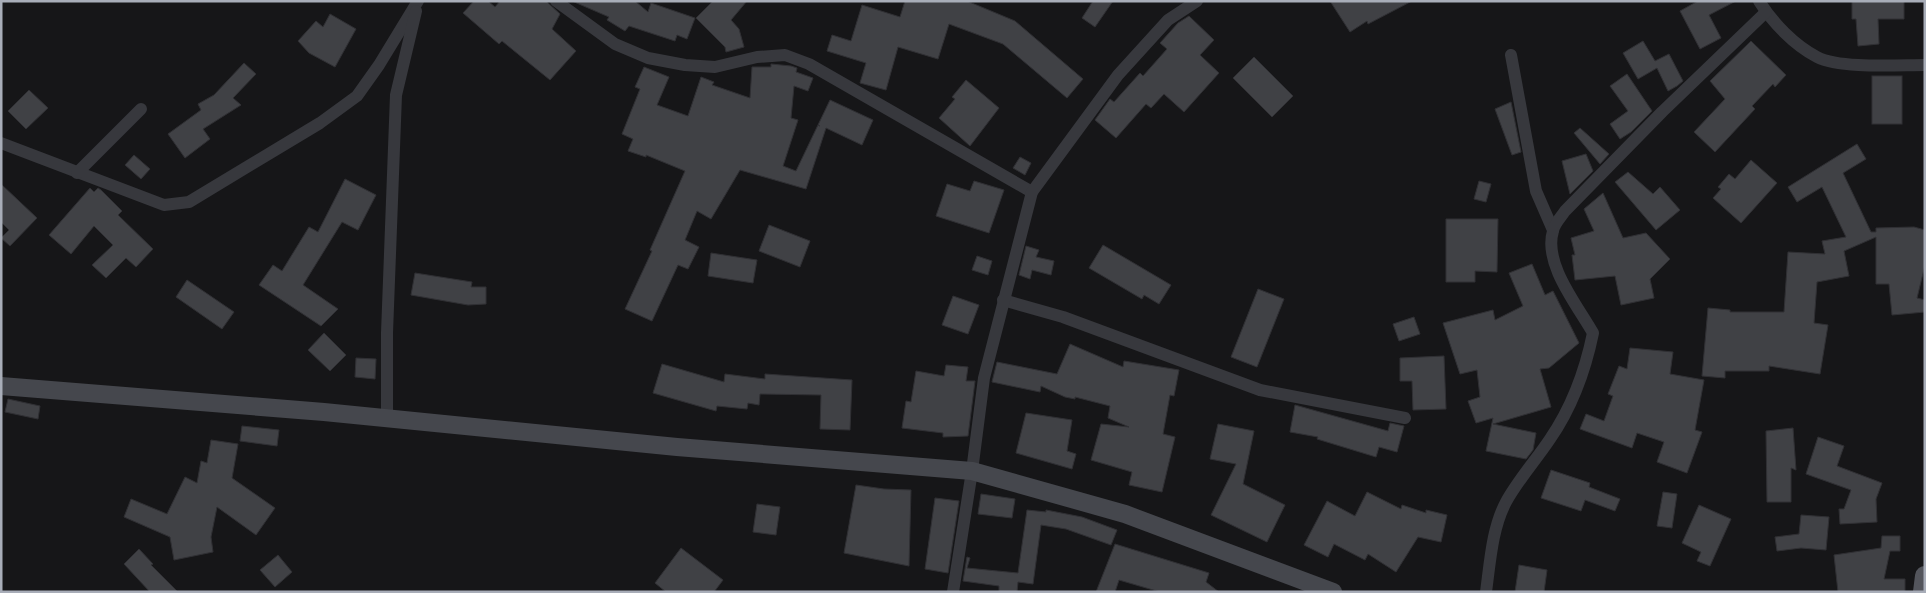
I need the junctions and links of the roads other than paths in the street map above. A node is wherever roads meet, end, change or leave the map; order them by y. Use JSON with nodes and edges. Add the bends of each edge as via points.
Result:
{"nodes":[{"id":1,"x":419,"y":1,"type":"edge"},
{"id":2,"x":556,"y":1,"type":"edge"},
{"id":3,"x":1197,"y":1,"type":"edge"},
{"id":4,"x":1762,"y":6,"type":"edge"},
{"id":5,"x":1511,"y":55,"type":"dead end"},
{"id":6,"x":1925,"y":65,"type":"edge"},
{"id":7,"x":141,"y":109,"type":"dead end"},
{"id":8,"x":1,"y":143,"type":"edge"},
{"id":9,"x":77,"y":173,"type":"junction"},
{"id":10,"x":1032,"y":192,"type":"junction"},
{"id":11,"x":1553,"y":230,"type":"junction"},
{"id":12,"x":1003,"y":300,"type":"junction"},
{"id":13,"x":1,"y":386,"type":"edge"},
{"id":14,"x":387,"y":418,"type":"junction"},
{"id":15,"x":1405,"y":418,"type":"dead end"},
{"id":16,"x":972,"y":471,"type":"junction"},
{"id":17,"x":1925,"y":576,"type":"edge"},
{"id":18,"x":953,"y":592,"type":"edge"},
{"id":19,"x":1333,"y":592,"type":"edge"},
{"id":20,"x":1486,"y":592,"type":"edge"},
{"id":21,"x":1923,"y":592,"type":"edge"}],
"edges":[{"from":1,"to":9,"type":"street","via":[[357,96],[190,202],[164,206]]},
{"from":1,"to":14,"type":"street","via":[[396,95]]},
{"from":2,"to":10,"type":"street","via":[[615,44],[648,58],[715,67],[757,57],[785,55],[809,64]]},
{"from":3,"to":10,"type":"street","via":[[1168,20],[1118,75]]},
{"from":4,"to":6,"type":"street","via":[[1788,36],[1818,58],[1849,64]]},
{"from":4,"to":11,"type":"street","via":[[1565,211]]},
{"from":5,"to":11,"type":"street","via":[[1536,190]]},
{"from":7,"to":9,"type":"street"},
{"from":8,"to":9,"type":"street"},
{"from":10,"to":12,"type":"street"},
{"from":11,"to":20,"type":"street","via":[[1550,250],[1560,277],[1593,333],[1587,364],[1572,402],[1505,503],[1494,539]]},
{"from":12,"to":15,"type":"street","via":[[1063,317],[1260,390]]},
{"from":12,"to":16,"type":"street","via":[[984,378]]},
{"from":13,"to":14,"type":"street"},
{"from":14,"to":16,"type":"street","via":[[677,447]]},
{"from":16,"to":18,"type":"street"},
{"from":16,"to":19,"type":"street","via":[[1125,514]]},
{"from":17,"to":21,"type":"main road"}]}
